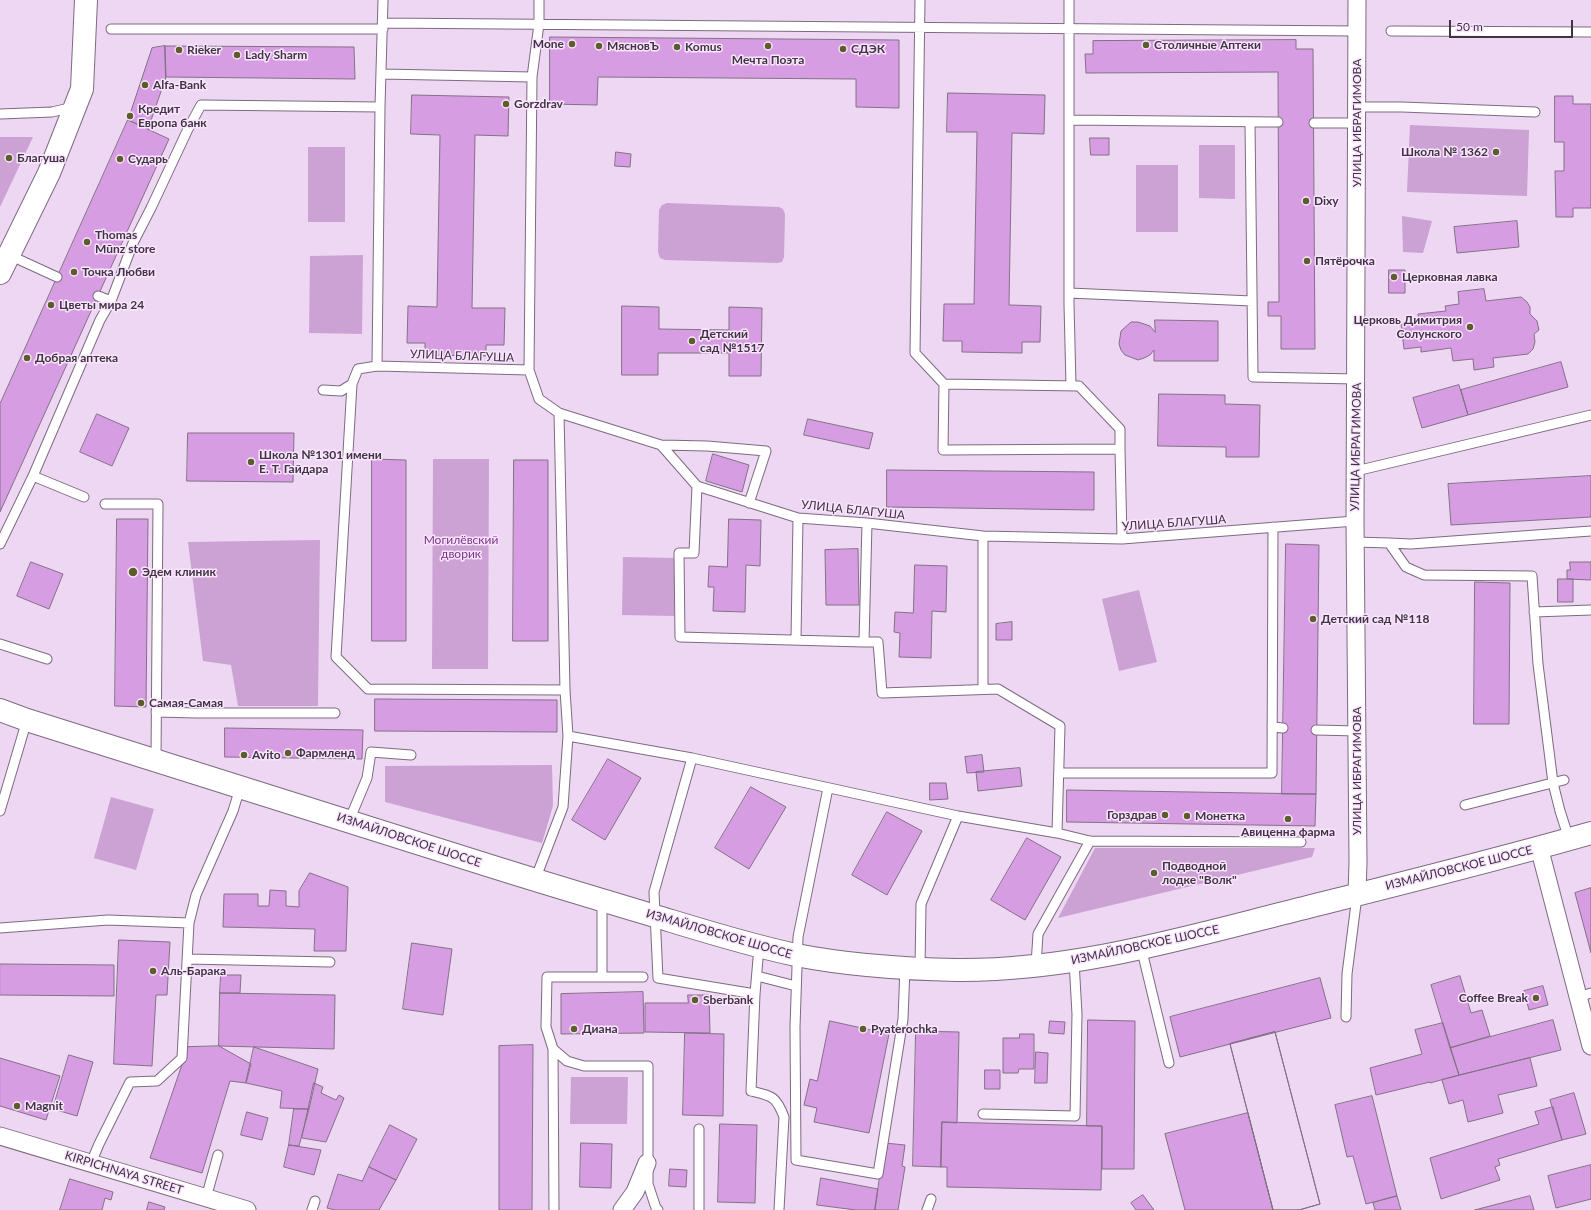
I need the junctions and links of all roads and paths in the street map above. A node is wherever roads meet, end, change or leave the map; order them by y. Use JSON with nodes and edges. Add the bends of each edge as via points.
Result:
{"nodes":[{"id":1,"x":86,"y":0,"type":"edge"},
{"id":2,"x":383,"y":0,"type":"edge"},
{"id":3,"x":539,"y":0,"type":"edge"},
{"id":4,"x":920,"y":0,"type":"edge"},
{"id":5,"x":1069,"y":0,"type":"edge"},
{"id":6,"x":1357,"y":0,"type":"edge"},
{"id":7,"x":539,"y":24,"type":"junction"},
{"id":8,"x":383,"y":26,"type":"junction"},
{"id":9,"x":920,"y":27,"type":"junction"},
{"id":10,"x":111,"y":28,"type":"dead end"},
{"id":11,"x":1070,"y":30,"type":"junction"},
{"id":12,"x":1357,"y":31,"type":"junction"},
{"id":13,"x":1391,"y":31,"type":"dead end"},
{"id":14,"x":1591,"y":32,"type":"edge"},
{"id":15,"x":382,"y":74,"type":"junction"},
{"id":16,"x":532,"y":77,"type":"junction"},
{"id":17,"x":76,"y":107,"type":"junction"},
{"id":18,"x":380,"y":107,"type":"junction"},
{"id":19,"x":1535,"y":112,"type":"dead end"},
{"id":20,"x":0,"y":114,"type":"edge"},
{"id":21,"x":1358,"y":115,"type":"junction"},
{"id":22,"x":1070,"y":120,"type":"junction"},
{"id":23,"x":1250,"y":122,"type":"junction"},
{"id":24,"x":1278,"y":122,"type":"dead end"},
{"id":25,"x":1314,"y":123,"type":"dead end"},
{"id":26,"x":4,"y":264,"type":"edge"},
{"id":27,"x":57,"y":277,"type":"dead end"},
{"id":28,"x":1069,"y":293,"type":"junction"},
{"id":29,"x":98,"y":296,"type":"dead end"},
{"id":30,"x":111,"y":301,"type":"junction"},
{"id":31,"x":1252,"y":301,"type":"junction"},
{"id":32,"x":377,"y":366,"type":"junction"},
{"id":33,"x":529,"y":370,"type":"junction"},
{"id":34,"x":1357,"y":378,"type":"junction"},
{"id":35,"x":352,"y":384,"type":"junction"},
{"id":36,"x":944,"y":384,"type":"junction"},
{"id":37,"x":1071,"y":386,"type":"junction"},
{"id":38,"x":323,"y":390,"type":"dead end"},
{"id":39,"x":558,"y":413,"type":"junction"},
{"id":40,"x":1591,"y":415,"type":"edge"},
{"id":41,"x":661,"y":445,"type":"junction"},
{"id":42,"x":1120,"y":449,"type":"junction"},
{"id":43,"x":1356,"y":471,"type":"junction"},
{"id":44,"x":33,"y":476,"type":"junction"},
{"id":45,"x":697,"y":486,"type":"junction"},
{"id":46,"x":84,"y":497,"type":"dead end"},
{"id":47,"x":749,"y":503,"type":"junction"},
{"id":48,"x":105,"y":504,"type":"dead end"},
{"id":49,"x":798,"y":518,"type":"junction"},
{"id":50,"x":1355,"y":521,"type":"junction"},
{"id":51,"x":867,"y":523,"type":"junction"},
{"id":52,"x":1274,"y":527,"type":"junction"},
{"id":53,"x":1591,"y":531,"type":"edge"},
{"id":54,"x":983,"y":536,"type":"junction"},
{"id":55,"x":1122,"y":539,"type":"junction"},
{"id":56,"x":1355,"y":542,"type":"junction"},
{"id":57,"x":1389,"y":543,"type":"junction"},
{"id":58,"x":0,"y":544,"type":"edge"},
{"id":59,"x":1591,"y":610,"type":"edge"},
{"id":60,"x":1534,"y":612,"type":"junction"},
{"id":61,"x":796,"y":640,"type":"junction"},
{"id":62,"x":864,"y":642,"type":"junction"},
{"id":63,"x":0,"y":644,"type":"edge"},
{"id":64,"x":47,"y":659,"type":"dead end"},
{"id":65,"x":983,"y":689,"type":"junction"},
{"id":66,"x":565,"y":690,"type":"junction"},
{"id":67,"x":0,"y":710,"type":"edge"},
{"id":68,"x":156,"y":712,"type":"junction"},
{"id":69,"x":0,"y":713,"type":"edge"},
{"id":70,"x":334,"y":714,"type":"dead end"},
{"id":71,"x":27,"y":720,"type":"junction"},
{"id":72,"x":1272,"y":727,"type":"junction"},
{"id":73,"x":1283,"y":728,"type":"dead end"},
{"id":74,"x":1316,"y":730,"type":"dead end"},
{"id":75,"x":1357,"y":731,"type":"junction"},
{"id":76,"x":568,"y":736,"type":"junction"},
{"id":77,"x":411,"y":755,"type":"dead end"},
{"id":78,"x":692,"y":758,"type":"junction"},
{"id":79,"x":156,"y":760,"type":"junction"},
{"id":80,"x":1059,"y":773,"type":"junction"},
{"id":81,"x":1564,"y":780,"type":"dead end"},
{"id":82,"x":1554,"y":783,"type":"junction"},
{"id":83,"x":240,"y":788,"type":"junction"},
{"id":84,"x":828,"y":788,"type":"junction"},
{"id":85,"x":1465,"y":805,"type":"dead end"},
{"id":86,"x":0,"y":811,"type":"edge"},
{"id":87,"x":958,"y":816,"type":"junction"},
{"id":88,"x":349,"y":821,"type":"junction"},
{"id":89,"x":1057,"y":833,"type":"junction"},
{"id":90,"x":1591,"y":833,"type":"edge"},
{"id":91,"x":1570,"y":839,"type":"junction"},
{"id":92,"x":1090,"y":841,"type":"junction"},
{"id":93,"x":1301,"y":842,"type":"dead end"},
{"id":94,"x":1539,"y":847,"type":"junction"},
{"id":95,"x":535,"y":880,"type":"junction"},
{"id":96,"x":1357,"y":894,"type":"junction"},
{"id":97,"x":602,"y":900,"type":"junction"},
{"id":98,"x":656,"y":917,"type":"junction"},
{"id":99,"x":189,"y":923,"type":"junction"},
{"id":100,"x":0,"y":928,"type":"edge"},
{"id":101,"x":759,"y":947,"type":"junction"},
{"id":102,"x":1141,"y":948,"type":"junction"},
{"id":103,"x":798,"y":956,"type":"junction"},
{"id":104,"x":187,"y":959,"type":"junction"},
{"id":105,"x":1074,"y":961,"type":"junction"},
{"id":106,"x":330,"y":962,"type":"dead end"},
{"id":107,"x":1036,"y":966,"type":"junction"},
{"id":108,"x":913,"y":968,"type":"junction"},
{"id":109,"x":757,"y":976,"type":"junction"},
{"id":110,"x":602,"y":977,"type":"junction"},
{"id":111,"x":643,"y":977,"type":"dead end"},
{"id":112,"x":796,"y":986,"type":"junction"},
{"id":113,"x":755,"y":994,"type":"junction"},
{"id":114,"x":1584,"y":995,"type":"edge"},
{"id":115,"x":1346,"y":1017,"type":"dead end"},
{"id":116,"x":1591,"y":1046,"type":"edge"},
{"id":117,"x":553,"y":1049,"type":"junction"},
{"id":118,"x":1169,"y":1063,"type":"dead end"},
{"id":119,"x":983,"y":1114,"type":"dead end"},
{"id":120,"x":699,"y":1129,"type":"dead end"},
{"id":121,"x":0,"y":1136,"type":"edge"},
{"id":122,"x":218,"y":1155,"type":"dead end"},
{"id":123,"x":647,"y":1162,"type":"junction"},
{"id":124,"x":91,"y":1163,"type":"junction"},
{"id":125,"x":206,"y":1198,"type":"junction"},
{"id":126,"x":931,"y":1199,"type":"dead end"},
{"id":127,"x":247,"y":1210,"type":"edge"},
{"id":128,"x":554,"y":1210,"type":"edge"},
{"id":129,"x":622,"y":1210,"type":"edge"},
{"id":130,"x":658,"y":1210,"type":"edge"},
{"id":131,"x":699,"y":1210,"type":"edge"},
{"id":132,"x":779,"y":1210,"type":"edge"},
{"id":133,"x":927,"y":1210,"type":"edge"}],
"edges":[{"from":1,"to":17,"type":"main road","via":[[82,89]]},
{"from":2,"to":8,"type":"lane"},
{"from":3,"to":7,"type":"lane"},
{"from":4,"to":9,"type":"lane"},
{"from":5,"to":11,"type":"lane"},
{"from":6,"to":12,"type":"street","name":"УЛИЦА ИБРАГИМОВА"},
{"from":7,"to":8,"type":"lane"},
{"from":7,"to":9,"type":"lane"},
{"from":7,"to":16,"type":"lane"},
{"from":8,"to":10,"type":"lane"},
{"from":8,"to":15,"type":"lane"},
{"from":9,"to":11,"type":"lane"},
{"from":9,"to":36,"type":"lane","via":[[915,353]]},
{"from":11,"to":12,"type":"lane"},
{"from":11,"to":22,"type":"lane"},
{"from":12,"to":21,"type":"street","name":"УЛИЦА ИБРАГИМОВА"},
{"from":13,"to":14,"type":"lane"},
{"from":15,"to":16,"type":"lane"},
{"from":15,"to":18,"type":"lane"},
{"from":16,"to":33,"type":"lane"},
{"from":17,"to":20,"type":"lane","via":[[52,112]]},
{"from":17,"to":26,"type":"main road","via":[[49,173]]},
{"from":18,"to":30,"type":"lane","via":[[201,105],[133,243]]},
{"from":18,"to":32,"type":"lane"},
{"from":19,"to":21,"type":"lane","via":[[1402,107]]},
{"from":21,"to":25,"type":"lane"},
{"from":21,"to":34,"type":"street","name":"УЛИЦА ИБРАГИМОВА"},
{"from":22,"to":23,"type":"lane"},
{"from":22,"to":28,"type":"lane"},
{"from":23,"to":24,"type":"lane"},
{"from":23,"to":31,"type":"lane"},
{"from":26,"to":27,"type":"lane"},
{"from":28,"to":31,"type":"lane"},
{"from":28,"to":37,"type":"lane"},
{"from":29,"to":30,"type":"lane"},
{"from":30,"to":44,"type":"lane","via":[[100,320]]},
{"from":31,"to":34,"type":"lane","via":[[1253,377]]},
{"from":32,"to":33,"type":"lane","name":"УЛИЦА БЛАГУША"},
{"from":32,"to":35,"type":"lane","name":"УЛИЦА БЛАГУША","via":[[358,369]]},
{"from":33,"to":39,"type":"lane","name":"УЛИЦА БЛАГУША","via":[[539,399]]},
{"from":34,"to":43,"type":"street","name":"УЛИЦА ИБРАГИМОВА"},
{"from":35,"to":38,"type":"lane","via":[[341,391]]},
{"from":35,"to":66,"type":"lane","via":[[336,657],[368,689]]},
{"from":36,"to":37,"type":"lane"},
{"from":36,"to":42,"type":"lane","via":[[943,450]]},
{"from":37,"to":42,"type":"lane","via":[[1079,386],[1120,429]]},
{"from":39,"to":41,"type":"lane","name":"УЛИЦА БЛАГУША"},
{"from":39,"to":66,"type":"lane"},
{"from":40,"to":43,"type":"lane"},
{"from":41,"to":45,"type":"lane"},
{"from":41,"to":47,"type":"lane","name":"УЛИЦА БЛАГУША","via":[[766,451]]},
{"from":42,"to":55,"type":"lane"},
{"from":43,"to":50,"type":"street","name":"УЛИЦА ИБРАГИМОВА"},
{"from":44,"to":46,"type":"lane"},
{"from":44,"to":58,"type":"lane"},
{"from":45,"to":47,"type":"lane","name":"УЛИЦА БЛАГУША"},
{"from":45,"to":61,"type":"lane","via":[[694,553],[679,553],[680,637]]},
{"from":47,"to":49,"type":"lane","name":"УЛИЦА БЛАГУША"},
{"from":48,"to":68,"type":"lane","via":[[158,504]]},
{"from":49,"to":51,"type":"lane","name":"УЛИЦА БЛАГУША"},
{"from":49,"to":61,"type":"lane"},
{"from":50,"to":52,"type":"lane","name":"УЛИЦА БЛАГУША"},
{"from":50,"to":56,"type":"street","name":"УЛИЦА ИБРАГИМОВА"},
{"from":51,"to":54,"type":"lane","name":"УЛИЦА БЛАГУША"},
{"from":51,"to":62,"type":"lane"},
{"from":52,"to":55,"type":"lane","name":"УЛИЦА БЛАГУША"},
{"from":52,"to":72,"type":"lane"},
{"from":53,"to":57,"type":"lane","via":[[1411,544]]},
{"from":54,"to":55,"type":"lane","name":"УЛИЦА БЛАГУША"},
{"from":54,"to":65,"type":"lane"},
{"from":56,"to":57,"type":"lane"},
{"from":56,"to":75,"type":"street","name":"УЛИЦА ИБРАГИМОВА"},
{"from":57,"to":60,"type":"lane","via":[[1406,567],[1424,575],[1532,576]]},
{"from":59,"to":60,"type":"lane"},
{"from":60,"to":82,"type":"lane","via":[[1538,664]]},
{"from":61,"to":62,"type":"lane"},
{"from":62,"to":65,"type":"lane","via":[[878,642],[882,693]]},
{"from":63,"to":64,"type":"lane"},
{"from":65,"to":80,"type":"lane","via":[[998,689],[1060,726]]},
{"from":66,"to":76,"type":"lane"},
{"from":67,"to":71,"type":"main road","name":"ИЗМАЙЛОВСКОЕ ШОССЕ"},
{"from":68,"to":70,"type":"lane"},
{"from":68,"to":79,"type":"lane"},
{"from":69,"to":71,"type":"main road","name":"ИЗМАЙЛОВСКОЕ ШОССЕ"},
{"from":71,"to":79,"type":"main road","name":"ИЗМАЙЛОВСКОЕ ШОССЕ"},
{"from":71,"to":86,"type":"lane"},
{"from":72,"to":73,"type":"lane"},
{"from":72,"to":80,"type":"lane","via":[[1272,773]]},
{"from":74,"to":75,"type":"lane"},
{"from":75,"to":96,"type":"street","name":"УЛИЦА ИБРАГИМОВА"},
{"from":76,"to":78,"type":"lane"},
{"from":76,"to":95,"type":"lane","via":[[563,807]]},
{"from":77,"to":88,"type":"lane","via":[[371,752],[367,778]]},
{"from":78,"to":84,"type":"lane"},
{"from":78,"to":98,"type":"lane","via":[[654,892]]},
{"from":79,"to":83,"type":"main road","name":"ИЗМАЙЛОВСКОЕ ШОССЕ"},
{"from":80,"to":89,"type":"lane"},
{"from":81,"to":82,"type":"lane"},
{"from":82,"to":85,"type":"lane"},
{"from":82,"to":91,"type":"lane"},
{"from":83,"to":88,"type":"main road","name":"ИЗМАЙЛОВСКОЕ ШОССЕ"},
{"from":83,"to":99,"type":"lane","via":[[233,811],[196,896]]},
{"from":84,"to":87,"type":"lane"},
{"from":84,"to":103,"type":"lane","via":[[801,920]]},
{"from":87,"to":89,"type":"lane"},
{"from":87,"to":108,"type":"lane","via":[[921,904]]},
{"from":88,"to":95,"type":"main road","name":"ИЗМАЙЛОВСКОЕ ШОССЕ"},
{"from":89,"to":92,"type":"lane"},
{"from":90,"to":91,"type":"main road","name":"ИЗМАЙЛОВСКОЕ ШОССЕ"},
{"from":91,"to":94,"type":"main road","name":"ИЗМАЙЛОВСКОЕ ШОССЕ"},
{"from":92,"to":93,"type":"lane"},
{"from":92,"to":107,"type":"lane","via":[[1038,934]]},
{"from":94,"to":96,"type":"main road","name":"ИЗМАЙЛОВСКОЕ ШОССЕ"},
{"from":94,"to":114,"type":"street"},
{"from":95,"to":97,"type":"main road","name":"ИЗМАЙЛОВСКОЕ ШОССЕ"},
{"from":96,"to":102,"type":"main road","name":"ИЗМАЙЛОВСКОЕ ШОССЕ"},
{"from":96,"to":115,"type":"lane","via":[[1346,974]]},
{"from":97,"to":98,"type":"main road","name":"ИЗМАЙЛОВСКОЕ ШОССЕ"},
{"from":97,"to":110,"type":"lane"},
{"from":98,"to":101,"type":"main road","name":"ИЗМАЙЛОВСКОЕ ШОССЕ"},
{"from":98,"to":113,"type":"lane","via":[[658,978]]},
{"from":99,"to":100,"type":"lane","via":[[108,920]]},
{"from":99,"to":104,"type":"lane"},
{"from":101,"to":103,"type":"main road","name":"ИЗМАЙЛОВСКОЕ ШОССЕ"},
{"from":101,"to":109,"type":"lane"},
{"from":102,"to":105,"type":"main road","name":"ИЗМАЙЛОВСКОЕ ШОССЕ"},
{"from":102,"to":118,"type":"lane"},
{"from":103,"to":108,"type":"main road","name":"ИЗМАЙЛОВСКОЕ ШОССЕ"},
{"from":103,"to":112,"type":"lane"},
{"from":104,"to":106,"type":"lane"},
{"from":104,"to":124,"type":"lane","via":[[182,1058],[157,1080],[130,1082]]},
{"from":105,"to":107,"type":"main road","name":"ИЗМАЙЛОВСКОЕ ШОССЕ"},
{"from":105,"to":119,"type":"lane","via":[[1077,1014],[1075,1116]]},
{"from":107,"to":108,"type":"main road","name":"ИЗМАЙЛОВСКОЕ ШОССЕ","via":[[958,970]]},
{"from":108,"to":112,"type":"lane","via":[[878,1174],[796,1160]]},
{"from":109,"to":112,"type":"lane"},
{"from":109,"to":113,"type":"lane"},
{"from":110,"to":111,"type":"lane"},
{"from":110,"to":117,"type":"lane","via":[[547,977],[546,1027]]},
{"from":113,"to":132,"type":"lane","via":[[751,1091],[772,1096],[784,1117]]},
{"from":114,"to":116,"type":"street"},
{"from":117,"to":123,"type":"lane","via":[[566,1061],[584,1066],[648,1066]]},
{"from":117,"to":128,"type":"lane"},
{"from":120,"to":131,"type":"lane"},
{"from":121,"to":124,"type":"street","name":"KIRPICHNAYA STREET"},
{"from":122,"to":125,"type":"lane"},
{"from":123,"to":129,"type":"street","via":[[635,1192]]},
{"from":123,"to":130,"type":"lane","via":[[648,1184]]},
{"from":124,"to":125,"type":"street","name":"KIRPICHNAYA STREET"},
{"from":125,"to":127,"type":"street","name":"KIRPICHNAYA STREET"},
{"from":126,"to":133,"type":"lane"}]}
